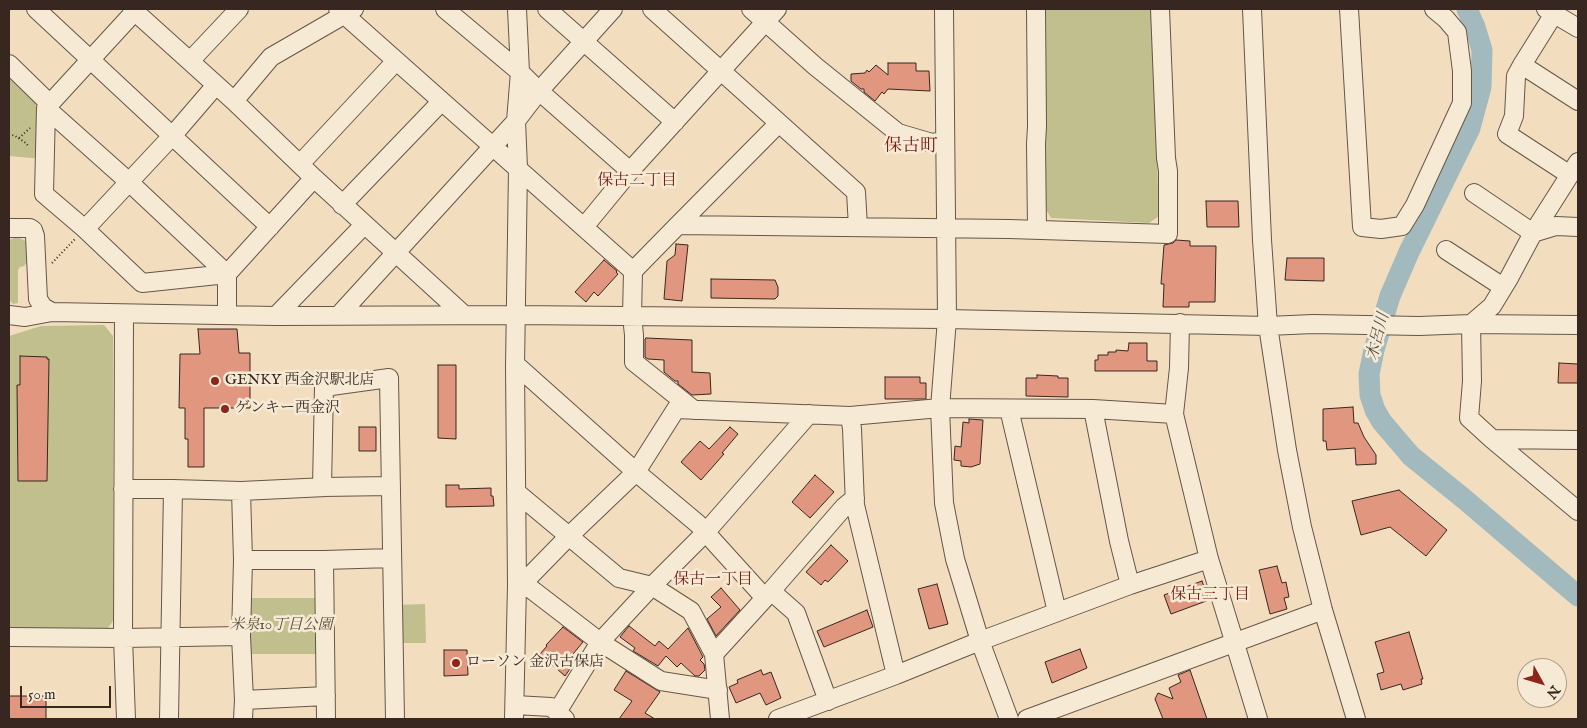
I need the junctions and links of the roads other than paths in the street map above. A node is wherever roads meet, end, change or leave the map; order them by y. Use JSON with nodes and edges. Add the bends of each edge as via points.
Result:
{"nodes":[{"id":1,"x":36,"y":9,"type":"edge"},
{"id":2,"x":239,"y":9,"type":"edge"},
{"id":3,"x":446,"y":9,"type":"edge"},
{"id":4,"x":517,"y":9,"type":"edge"},
{"id":5,"x":547,"y":9,"type":"edge"},
{"id":6,"x":613,"y":9,"type":"edge"},
{"id":7,"x":652,"y":9,"type":"edge"},
{"id":8,"x":751,"y":9,"type":"edge"},
{"id":9,"x":777,"y":9,"type":"edge"},
{"id":10,"x":944,"y":9,"type":"edge"},
{"id":11,"x":1036,"y":9,"type":"edge"},
{"id":12,"x":1160,"y":9,"type":"edge"},
{"id":13,"x":1252,"y":9,"type":"edge"},
{"id":14,"x":1349,"y":9,"type":"edge"},
{"id":15,"x":1434,"y":9,"type":"edge"},
{"id":16,"x":134,"y":10,"type":"edge"},
{"id":17,"x":1553,"y":10,"type":"edge"},
{"id":18,"x":346,"y":11,"type":"edge"},
{"id":19,"x":765,"y":22,"type":"junction"},
{"id":20,"x":1578,"y":28,"type":"edge"},
{"id":21,"x":584,"y":41,"type":"junction"},
{"id":22,"x":90,"y":60,"type":"junction"},
{"id":23,"x":190,"y":61,"type":"junction"},
{"id":24,"x":396,"y":61,"type":"junction"},
{"id":25,"x":9,"y":64,"type":"edge"},
{"id":26,"x":1522,"y":65,"type":"junction"},
{"id":27,"x":721,"y":70,"type":"junction"},
{"id":28,"x":520,"y":72,"type":"junction"},
{"id":29,"x":216,"y":84,"type":"junction"},
{"id":30,"x":539,"y":91,"type":"junction"},
{"id":31,"x":234,"y":101,"type":"junction"},
{"id":32,"x":1578,"y":101,"type":"edge"},
{"id":33,"x":441,"y":102,"type":"junction"},
{"id":34,"x":48,"y":106,"type":"junction"},
{"id":35,"x":516,"y":121,"type":"junction"},
{"id":36,"x":674,"y":122,"type":"junction"},
{"id":37,"x":778,"y":124,"type":"junction"},
{"id":38,"x":172,"y":135,"type":"junction"},
{"id":39,"x":945,"y":141,"type":"junction"},
{"id":40,"x":493,"y":145,"type":"junction"},
{"id":41,"x":300,"y":164,"type":"junction"},
{"id":42,"x":518,"y":168,"type":"junction"},
{"id":43,"x":1574,"y":169,"type":"edge"},
{"id":44,"x":630,"y":171,"type":"junction"},
{"id":45,"x":314,"y":178,"type":"junction"},
{"id":46,"x":129,"y":182,"type":"junction"},
{"id":47,"x":1474,"y":193,"type":"dead end"},
{"id":48,"x":342,"y":205,"type":"junction"},
{"id":49,"x":364,"y":225,"type":"junction"},
{"id":50,"x":678,"y":225,"type":"junction"},
{"id":51,"x":270,"y":227,"type":"junction"},
{"id":52,"x":584,"y":227,"type":"junction"},
{"id":53,"x":858,"y":227,"type":"junction"},
{"id":54,"x":1578,"y":227,"type":"edge"},
{"id":55,"x":946,"y":228,"type":"junction"},
{"id":56,"x":85,"y":229,"type":"junction"},
{"id":57,"x":9,"y":230,"type":"edge"},
{"id":58,"x":1037,"y":230,"type":"junction"},
{"id":59,"x":1533,"y":233,"type":"junction"},
{"id":60,"x":1446,"y":250,"type":"dead end"},
{"id":61,"x":396,"y":254,"type":"junction"},
{"id":62,"x":633,"y":271,"type":"junction"},
{"id":63,"x":227,"y":274,"type":"junction"},
{"id":64,"x":1503,"y":287,"type":"junction"},
{"id":65,"x":52,"y":312,"type":"junction"},
{"id":66,"x":124,"y":314,"type":"junction"},
{"id":67,"x":9,"y":315,"type":"edge"},
{"id":68,"x":227,"y":315,"type":"junction"},
{"id":69,"x":339,"y":315,"type":"junction"},
{"id":70,"x":464,"y":315,"type":"junction"},
{"id":71,"x":516,"y":315,"type":"junction"},
{"id":72,"x":276,"y":316,"type":"junction"},
{"id":73,"x":632,"y":316,"type":"junction"},
{"id":74,"x":947,"y":319,"type":"junction"},
{"id":75,"x":1180,"y":323,"type":"junction"},
{"id":76,"x":1471,"y":324,"type":"junction"},
{"id":77,"x":1578,"y":325,"type":"edge"},
{"id":78,"x":1268,"y":326,"type":"junction"},
{"id":79,"x":515,"y":364,"type":"junction"},
{"id":80,"x":940,"y":408,"type":"junction"},
{"id":81,"x":1009,"y":409,"type":"junction"},
{"id":82,"x":1093,"y":409,"type":"junction"},
{"id":83,"x":694,"y":410,"type":"junction"},
{"id":84,"x":809,"y":414,"type":"junction"},
{"id":85,"x":1174,"y":414,"type":"junction"},
{"id":86,"x":850,"y":416,"type":"junction"},
{"id":87,"x":1492,"y":439,"type":"junction"},
{"id":88,"x":1578,"y":440,"type":"edge"},
{"id":89,"x":636,"y":472,"type":"junction"},
{"id":90,"x":326,"y":486,"type":"junction"},
{"id":91,"x":391,"y":486,"type":"junction"},
{"id":92,"x":123,"y":489,"type":"junction"},
{"id":93,"x":173,"y":489,"type":"junction"},
{"id":94,"x":241,"y":491,"type":"junction"},
{"id":95,"x":516,"y":492,"type":"junction"},
{"id":96,"x":855,"y":498,"type":"junction"},
{"id":97,"x":1578,"y":511,"type":"edge"},
{"id":98,"x":705,"y":533,"type":"junction"},
{"id":99,"x":569,"y":536,"type":"junction"},
{"id":100,"x":392,"y":558,"type":"junction"},
{"id":101,"x":1208,"y":559,"type":"junction"},
{"id":102,"x":243,"y":560,"type":"junction"},
{"id":103,"x":324,"y":560,"type":"junction"},
{"id":104,"x":517,"y":585,"type":"junction"},
{"id":105,"x":1130,"y":585,"type":"junction"},
{"id":106,"x":652,"y":586,"type":"junction"},
{"id":107,"x":768,"y":595,"type":"junction"},
{"id":108,"x":1323,"y":610,"type":"junction"},
{"id":109,"x":1057,"y":612,"type":"junction"},
{"id":110,"x":241,"y":636,"type":"junction"},
{"id":111,"x":9,"y":637,"type":"edge"},
{"id":112,"x":170,"y":637,"type":"junction"},
{"id":113,"x":123,"y":638,"type":"junction"},
{"id":114,"x":980,"y":641,"type":"junction"},
{"id":115,"x":600,"y":642,"type":"junction"},
{"id":116,"x":1235,"y":642,"type":"junction"},
{"id":117,"x":714,"y":654,"type":"junction"},
{"id":118,"x":896,"y":675,"type":"junction"},
{"id":119,"x":718,"y":690,"type":"junction"},
{"id":120,"x":326,"y":696,"type":"junction"},
{"id":121,"x":244,"y":700,"type":"junction"},
{"id":122,"x":828,"y":700,"type":"junction"},
{"id":123,"x":514,"y":712,"type":"edge"},
{"id":124,"x":561,"y":716,"type":"edge"},
{"id":125,"x":126,"y":719,"type":"edge"},
{"id":126,"x":169,"y":719,"type":"edge"},
{"id":127,"x":243,"y":719,"type":"edge"},
{"id":128,"x":326,"y":719,"type":"edge"},
{"id":129,"x":395,"y":719,"type":"edge"},
{"id":130,"x":720,"y":719,"type":"edge"},
{"id":131,"x":778,"y":719,"type":"edge"},
{"id":132,"x":1009,"y":719,"type":"edge"},
{"id":133,"x":1027,"y":719,"type":"edge"},
{"id":134,"x":1258,"y":719,"type":"edge"},
{"id":135,"x":1356,"y":719,"type":"edge"}],
"edges":[{"from":1,"to":22,"type":"street"},
{"from":2,"to":23,"type":"street"},
{"from":3,"to":28,"type":"street"},
{"from":4,"to":28,"type":"street"},
{"from":5,"to":21,"type":"street"},
{"from":6,"to":21,"type":"street"},
{"from":7,"to":27,"type":"street"},
{"from":8,"to":19,"type":"street"},
{"from":9,"to":19,"type":"street"},
{"from":10,"to":39,"type":"street"},
{"from":11,"to":58,"type":"street"},
{"from":12,"to":58,"type":"street","via":[[1168,234]]},
{"from":13,"to":78,"type":"street"},
{"from":14,"to":15,"type":"street","via":[[1362,227],[1381,229],[1402,226],[1462,103],[1457,32]]},
{"from":16,"to":22,"type":"street"},
{"from":16,"to":23,"type":"street"},
{"from":17,"to":20,"type":"street"},
{"from":17,"to":26,"type":"street"},
{"from":18,"to":24,"type":"street"},
{"from":18,"to":31,"type":"street","via":[[271,57]]},
{"from":19,"to":27,"type":"street"},
{"from":19,"to":39,"type":"street","via":[[898,133],[932,143]]},
{"from":21,"to":30,"type":"street"},
{"from":21,"to":36,"type":"street"},
{"from":22,"to":34,"type":"street"},
{"from":22,"to":38,"type":"street"},
{"from":23,"to":29,"type":"street"},
{"from":24,"to":33,"type":"street"},
{"from":24,"to":41,"type":"street"},
{"from":25,"to":34,"type":"street"},
{"from":26,"to":32,"type":"street"},
{"from":26,"to":43,"type":"street","via":[[1516,76],[1514,116],[1507,134]]},
{"from":27,"to":36,"type":"street"},
{"from":27,"to":37,"type":"street"},
{"from":28,"to":30,"type":"street"},
{"from":28,"to":35,"type":"street"},
{"from":29,"to":31,"type":"street"},
{"from":29,"to":38,"type":"street"},
{"from":30,"to":35,"type":"street"},
{"from":30,"to":44,"type":"street"},
{"from":31,"to":41,"type":"street"},
{"from":33,"to":40,"type":"street"},
{"from":33,"to":48,"type":"street"},
{"from":34,"to":46,"type":"street"},
{"from":34,"to":56,"type":"street","via":[[44,194]]},
{"from":35,"to":40,"type":"street"},
{"from":35,"to":42,"type":"street"},
{"from":36,"to":44,"type":"street"},
{"from":37,"to":50,"type":"street"},
{"from":37,"to":53,"type":"street","via":[[856,192]]},
{"from":38,"to":46,"type":"street"},
{"from":38,"to":51,"type":"street"},
{"from":39,"to":55,"type":"street"},
{"from":40,"to":42,"type":"street"},
{"from":40,"to":61,"type":"street"},
{"from":41,"to":45,"type":"street"},
{"from":42,"to":52,"type":"street"},
{"from":42,"to":71,"type":"street"},
{"from":43,"to":59,"type":"street"},
{"from":44,"to":52,"type":"street"},
{"from":45,"to":48,"type":"street"},
{"from":45,"to":51,"type":"street"},
{"from":46,"to":56,"type":"street"},
{"from":46,"to":63,"type":"street"},
{"from":47,"to":59,"type":"street"},
{"from":48,"to":49,"type":"street"},
{"from":49,"to":61,"type":"street"},
{"from":49,"to":72,"type":"street"},
{"from":50,"to":53,"type":"street"},
{"from":50,"to":62,"type":"street"},
{"from":51,"to":63,"type":"street"},
{"from":52,"to":62,"type":"street"},
{"from":53,"to":55,"type":"street"},
{"from":54,"to":59,"type":"street","via":[[1556,226]]},
{"from":55,"to":58,"type":"street"},
{"from":55,"to":74,"type":"street"},
{"from":56,"to":63,"type":"street","via":[[142,283]]},
{"from":57,"to":65,"type":"street","via":[[25,234],[33,241],[32,294]]},
{"from":59,"to":64,"type":"street"},
{"from":60,"to":64,"type":"street"},
{"from":61,"to":69,"type":"street"},
{"from":61,"to":70,"type":"street"},
{"from":62,"to":73,"type":"street"},
{"from":63,"to":68,"type":"street"},
{"from":64,"to":76,"type":"street","via":[[1492,306]]},
{"from":65,"to":66,"type":"street"},
{"from":65,"to":67,"type":"street","via":[[25,317]]},
{"from":66,"to":68,"type":"street"},
{"from":66,"to":92,"type":"street"},
{"from":68,"to":72,"type":"street"},
{"from":69,"to":70,"type":"street"},
{"from":69,"to":72,"type":"street"},
{"from":70,"to":71,"type":"street"},
{"from":71,"to":73,"type":"street"},
{"from":71,"to":79,"type":"street"},
{"from":73,"to":74,"type":"street"},
{"from":73,"to":83,"type":"street","via":[[634,362]]},
{"from":74,"to":75,"type":"street"},
{"from":74,"to":80,"type":"street"},
{"from":75,"to":78,"type":"street"},
{"from":75,"to":85,"type":"street"},
{"from":76,"to":77,"type":"street"},
{"from":76,"to":78,"type":"street"},
{"from":76,"to":87,"type":"street","via":[[1469,418]]},
{"from":78,"to":108,"type":"street","via":[[1287,450]]},
{"from":79,"to":89,"type":"street"},
{"from":79,"to":95,"type":"street"},
{"from":80,"to":81,"type":"street"},
{"from":80,"to":86,"type":"street"},
{"from":80,"to":114,"type":"street","via":[[944,503],[955,559]]},
{"from":81,"to":82,"type":"street"},
{"from":81,"to":109,"type":"street"},
{"from":82,"to":85,"type":"street"},
{"from":82,"to":105,"type":"street"},
{"from":83,"to":84,"type":"street"},
{"from":83,"to":89,"type":"street","via":[[676,409]]},
{"from":84,"to":86,"type":"street"},
{"from":84,"to":98,"type":"street"},
{"from":85,"to":101,"type":"street"},
{"from":86,"to":96,"type":"street"},
{"from":87,"to":88,"type":"street"},
{"from":87,"to":97,"type":"street"},
{"from":89,"to":98,"type":"street"},
{"from":89,"to":99,"type":"street"},
{"from":90,"to":91,"type":"street"},
{"from":90,"to":91,"type":"street","via":[[322,486],[324,387],[389,378]]},
{"from":90,"to":94,"type":"street"},
{"from":91,"to":100,"type":"street"},
{"from":92,"to":93,"type":"street"},
{"from":92,"to":113,"type":"street"},
{"from":93,"to":94,"type":"street"},
{"from":93,"to":112,"type":"street"},
{"from":94,"to":102,"type":"street"},
{"from":95,"to":99,"type":"street"},
{"from":95,"to":104,"type":"street"},
{"from":96,"to":107,"type":"street"},
{"from":96,"to":118,"type":"street"},
{"from":98,"to":106,"type":"street"},
{"from":98,"to":107,"type":"street"},
{"from":99,"to":104,"type":"street"},
{"from":99,"to":106,"type":"street","via":[[619,578]]},
{"from":100,"to":103,"type":"street"},
{"from":100,"to":129,"type":"street"},
{"from":101,"to":105,"type":"street"},
{"from":101,"to":116,"type":"street"},
{"from":102,"to":103,"type":"street"},
{"from":102,"to":110,"type":"street"},
{"from":103,"to":120,"type":"street"},
{"from":104,"to":115,"type":"street","via":[[531,589]]},
{"from":104,"to":123,"type":"street"},
{"from":105,"to":109,"type":"street"},
{"from":106,"to":115,"type":"street"},
{"from":106,"to":117,"type":"street","via":[[691,611]]},
{"from":107,"to":117,"type":"street"},
{"from":107,"to":122,"type":"street","via":[[796,613]]},
{"from":108,"to":116,"type":"street"},
{"from":108,"to":135,"type":"street"},
{"from":109,"to":114,"type":"street"},
{"from":110,"to":112,"type":"street"},
{"from":110,"to":121,"type":"street"},
{"from":111,"to":113,"type":"street"},
{"from":112,"to":113,"type":"street"},
{"from":112,"to":126,"type":"street"},
{"from":113,"to":125,"type":"street"},
{"from":114,"to":118,"type":"street"},
{"from":114,"to":132,"type":"street"},
{"from":115,"to":119,"type":"street","via":[[661,681]]},
{"from":115,"to":124,"type":"street"},
{"from":116,"to":133,"type":"street"},
{"from":116,"to":134,"type":"street"},
{"from":117,"to":119,"type":"street"},
{"from":118,"to":122,"type":"street"},
{"from":119,"to":130,"type":"street"},
{"from":120,"to":121,"type":"street"},
{"from":120,"to":128,"type":"street"},
{"from":121,"to":127,"type":"street"},
{"from":122,"to":131,"type":"street"},
{"from":123,"to":124,"type":"street","via":[[551,707]]}]}
